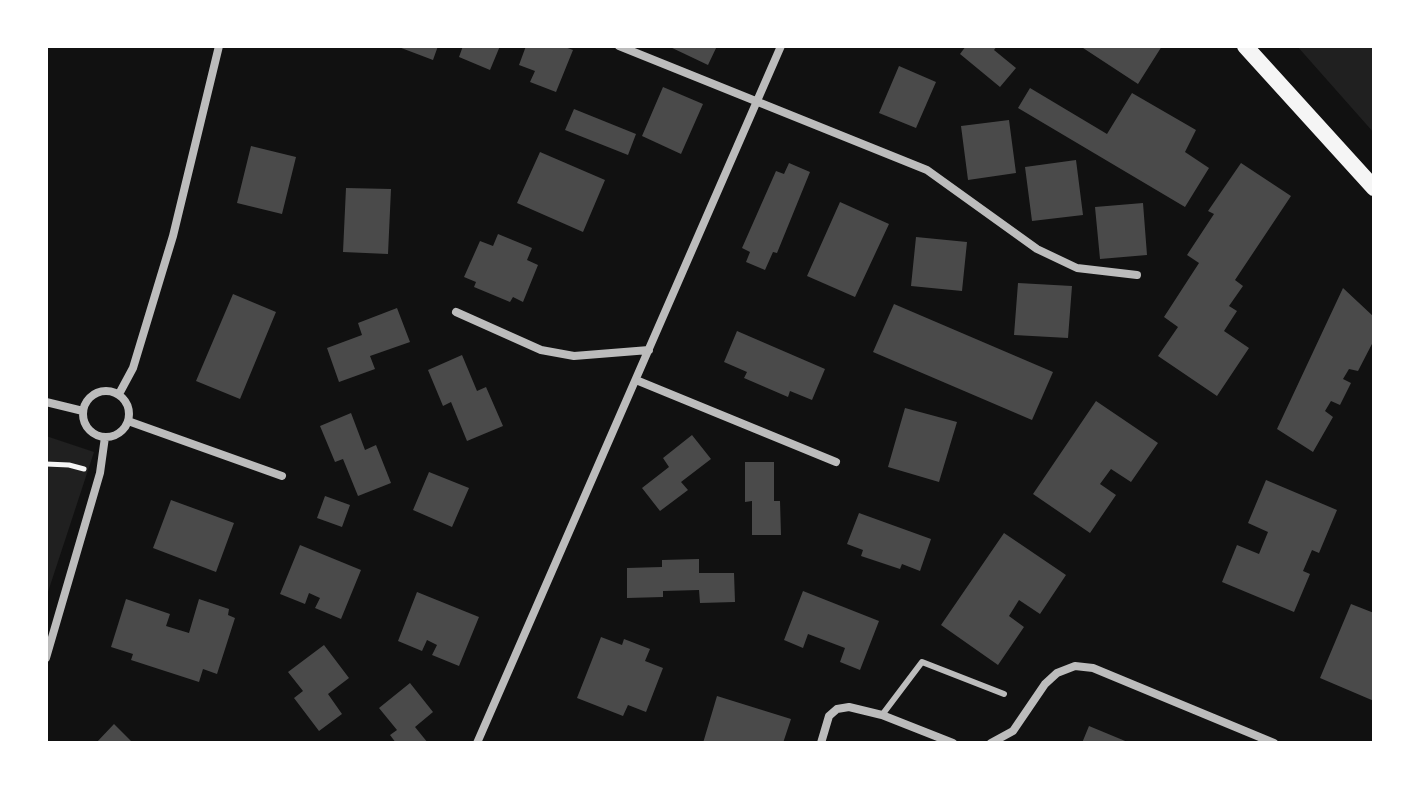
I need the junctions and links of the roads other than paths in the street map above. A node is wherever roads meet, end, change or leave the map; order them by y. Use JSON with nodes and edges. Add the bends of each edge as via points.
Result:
{"nodes":[{"id":1,"x":219,"y":46,"type":"edge"},
{"id":2,"x":619,"y":46,"type":"edge"},
{"id":3,"x":781,"y":46,"type":"edge"},
{"id":4,"x":1245,"y":46,"type":"edge"},
{"id":5,"x":757,"y":101,"type":"junction"},
{"id":6,"x":1374,"y":188,"type":"edge"},
{"id":7,"x":1137,"y":275,"type":"dead end"},
{"id":8,"x":456,"y":312,"type":"dead end"},
{"id":9,"x":649,"y":350,"type":"junction"},
{"id":10,"x":636,"y":380,"type":"junction"},
{"id":11,"x":119,"y":394,"type":"junction"},
{"id":12,"x":46,"y":402,"type":"edge"},
{"id":13,"x":83,"y":411,"type":"junction"},
{"id":14,"x":128,"y":421,"type":"junction"},
{"id":15,"x":105,"y":437,"type":"junction"},
{"id":16,"x":836,"y":462,"type":"dead end"},
{"id":17,"x":282,"y":476,"type":"dead end"},
{"id":18,"x":46,"y":658,"type":"edge"},
{"id":19,"x":1004,"y":694,"type":"dead end"},
{"id":20,"x":882,"y":715,"type":"junction"},
{"id":21,"x":477,"y":743,"type":"edge"},
{"id":22,"x":821,"y":743,"type":"edge"},
{"id":23,"x":953,"y":743,"type":"edge"},
{"id":24,"x":991,"y":743,"type":"edge"},
{"id":25,"x":1274,"y":743,"type":"edge"}],
"edges":[{"from":1,"to":11,"type":"street","via":[[173,236],[133,368]]},
{"from":2,"to":5,"type":"street"},
{"from":3,"to":5,"type":"street"},
{"from":4,"to":6,"type":"main road"},
{"from":5,"to":7,"type":"street","via":[[927,170],[1037,249],[1077,268]]},
{"from":5,"to":9,"type":"street"},
{"from":8,"to":9,"type":"street","via":[[541,350],[574,356]]},
{"from":9,"to":10,"type":"street"},
{"from":10,"to":16,"type":"street"},
{"from":10,"to":21,"type":"street"},
{"from":11,"to":13,"type":"street","via":[[96,392]]},
{"from":11,"to":14,"type":"street","via":[[128,406]]},
{"from":12,"to":13,"type":"street"},
{"from":13,"to":15,"type":"street","via":[[91,432]]},
{"from":14,"to":15,"type":"street","via":[[119,433]]},
{"from":14,"to":17,"type":"street"},
{"from":15,"to":18,"type":"street","via":[[100,473]]},
{"from":19,"to":20,"type":"lane","via":[[922,662]]},
{"from":20,"to":22,"type":"street","via":[[837,709],[829,716]]},
{"from":20,"to":23,"type":"street"},
{"from":24,"to":25,"type":"street","via":[[1013,731],[1057,673],[1075,666],[1093,668]]}]}
